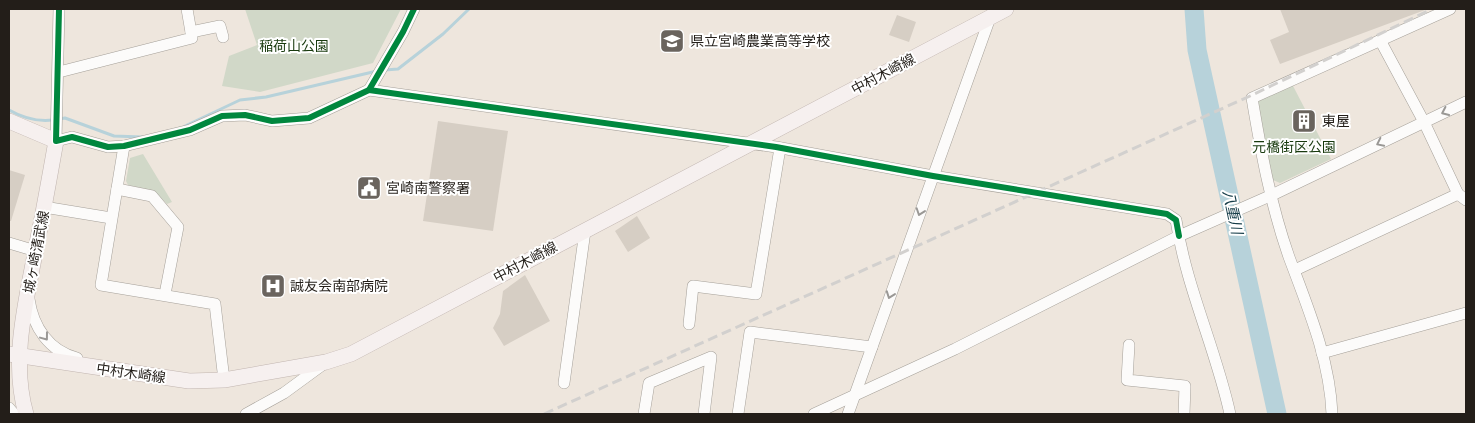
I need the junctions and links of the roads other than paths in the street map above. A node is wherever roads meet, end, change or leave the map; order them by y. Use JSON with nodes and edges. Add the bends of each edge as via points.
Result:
{"nodes":[{"id":1,"x":59,"y":9,"type":"edge"},
{"id":2,"x":187,"y":9,"type":"edge"},
{"id":3,"x":414,"y":9,"type":"edge"},
{"id":4,"x":1006,"y":9,"type":"edge"},
{"id":5,"x":1450,"y":9,"type":"edge"},
{"id":6,"x":992,"y":13,"type":"edge"},
{"id":7,"x":191,"y":32,"type":"junction"},
{"id":8,"x":223,"y":37,"type":"dead end"},
{"id":9,"x":1380,"y":40,"type":"junction"},
{"id":10,"x":59,"y":72,"type":"junction"},
{"id":11,"x":369,"y":90,"type":"junction"},
{"id":12,"x":1466,"y":102,"type":"edge"},
{"id":13,"x":9,"y":121,"type":"edge"},
{"id":14,"x":1424,"y":122,"type":"junction"},
{"id":15,"x":56,"y":134,"type":"junction"},
{"id":16,"x":751,"y":144,"type":"junction"},
{"id":17,"x":124,"y":146,"type":"junction"},
{"id":18,"x":780,"y":148,"type":"junction"},
{"id":19,"x":933,"y":176,"type":"junction"},
{"id":20,"x":117,"y":188,"type":"junction"},
{"id":21,"x":1268,"y":197,"type":"junction"},
{"id":22,"x":1462,"y":197,"type":"edge"},
{"id":23,"x":44,"y":207,"type":"junction"},
{"id":24,"x":112,"y":218,"type":"junction"},
{"id":25,"x":585,"y":231,"type":"junction"},
{"id":26,"x":1183,"y":234,"type":"junction"},
{"id":27,"x":9,"y":243,"type":"edge"},
{"id":28,"x":36,"y":251,"type":"junction"},
{"id":29,"x":1295,"y":270,"type":"junction"},
{"id":30,"x":28,"y":293,"type":"junction"},
{"id":31,"x":165,"y":294,"type":"junction"},
{"id":32,"x":1466,"y":314,"type":"edge"},
{"id":33,"x":689,"y":324,"type":"dead end"},
{"id":34,"x":1129,"y":345,"type":"dead end"},
{"id":35,"x":872,"y":347,"type":"junction"},
{"id":36,"x":1322,"y":353,"type":"junction"},
{"id":37,"x":14,"y":355,"type":"edge"},
{"id":38,"x":326,"y":362,"type":"junction"},
{"id":39,"x":104,"y":369,"type":"junction"},
{"id":40,"x":224,"y":380,"type":"junction"},
{"id":41,"x":564,"y":383,"type":"dead end"},
{"id":42,"x":854,"y":395,"type":"junction"},
{"id":43,"x":9,"y":408,"type":"edge"},
{"id":44,"x":14,"y":414,"type":"edge"},
{"id":45,"x":26,"y":414,"type":"edge"},
{"id":46,"x":246,"y":414,"type":"edge"},
{"id":47,"x":644,"y":414,"type":"edge"},
{"id":48,"x":704,"y":414,"type":"edge"},
{"id":49,"x":738,"y":414,"type":"edge"},
{"id":50,"x":814,"y":414,"type":"edge"},
{"id":51,"x":848,"y":414,"type":"edge"},
{"id":52,"x":1184,"y":414,"type":"edge"},
{"id":53,"x":1230,"y":414,"type":"edge"},
{"id":54,"x":1332,"y":414,"type":"edge"}],
"edges":[{"from":1,"to":10,"type":"street"},
{"from":2,"to":7,"type":"street"},
{"from":3,"to":11,"type":"street"},
{"from":4,"to":6,"type":"main road","name":"中村木崎線"},
{"from":5,"to":9,"type":"street"},
{"from":6,"to":16,"type":"main road","name":"中村木崎線"},
{"from":6,"to":19,"type":"street"},
{"from":7,"to":8,"type":"street","via":[[220,26]]},
{"from":7,"to":10,"type":"street","via":[[192,38]]},
{"from":9,"to":14,"type":"street"},
{"from":9,"to":21,"type":"street","via":[[1252,98]]},
{"from":10,"to":15,"type":"street"},
{"from":11,"to":16,"type":"street"},
{"from":11,"to":17,"type":"street","via":[[309,118],[272,121],[245,115],[222,116],[190,130]]},
{"from":12,"to":14,"type":"street","one_way":true},
{"from":13,"to":15,"type":"main road"},
{"from":14,"to":21,"type":"street","one_way":true},
{"from":14,"to":22,"type":"street"},
{"from":15,"to":17,"type":"street","via":[[108,147]]},
{"from":15,"to":23,"type":"main road","name":"城ヶ崎清武線"},
{"from":16,"to":18,"type":"street"},
{"from":16,"to":25,"type":"main road","name":"中村木崎線"},
{"from":17,"to":20,"type":"street"},
{"from":18,"to":19,"type":"street"},
{"from":18,"to":33,"type":"street","via":[[756,294],[693,286]]},
{"from":19,"to":26,"type":"street","via":[[1167,214],[1176,220]]},
{"from":19,"to":35,"type":"street","one_way":true},
{"from":20,"to":24,"type":"street"},
{"from":20,"to":31,"type":"street","via":[[152,196],[178,227]]},
{"from":21,"to":26,"type":"street"},
{"from":21,"to":29,"type":"street"},
{"from":22,"to":29,"type":"street"},
{"from":23,"to":24,"type":"street"},
{"from":23,"to":28,"type":"main road","name":"城ヶ崎清武線"},
{"from":24,"to":31,"type":"street","via":[[101,285]]},
{"from":25,"to":38,"type":"main road","name":"中村木崎線","via":[[351,354]]},
{"from":25,"to":41,"type":"street"},
{"from":26,"to":42,"type":"street","via":[[955,349]]},
{"from":26,"to":53,"type":"street"},
{"from":27,"to":28,"type":"street"},
{"from":28,"to":30,"type":"main road","name":"城ヶ崎清武線"},
{"from":29,"to":36,"type":"street"},
{"from":30,"to":37,"type":"main road","name":"城ヶ崎清武線"},
{"from":30,"to":39,"type":"street","one_way":true,"via":[[31,314],[46,340],[62,355]]},
{"from":31,"to":40,"type":"street","via":[[215,304]]},
{"from":32,"to":36,"type":"street"},
{"from":34,"to":52,"type":"street","via":[[1127,380],[1184,386]]},
{"from":35,"to":42,"type":"street"},
{"from":35,"to":49,"type":"street","via":[[750,332]]},
{"from":36,"to":54,"type":"street","via":[[1331,388]]},
{"from":37,"to":39,"type":"main road","name":"中村木崎線"},
{"from":37,"to":45,"type":"main road","name":"城ヶ崎清武線"},
{"from":38,"to":40,"type":"main road","name":"中村木崎線"},
{"from":38,"to":46,"type":"street","via":[[284,393]]},
{"from":39,"to":40,"type":"main road","name":"中村木崎線","via":[[189,381]]},
{"from":42,"to":50,"type":"street"},
{"from":42,"to":51,"type":"street"},
{"from":43,"to":44,"type":"street"},
{"from":47,"to":48,"type":"street","via":[[649,383],[711,357]]}]}
